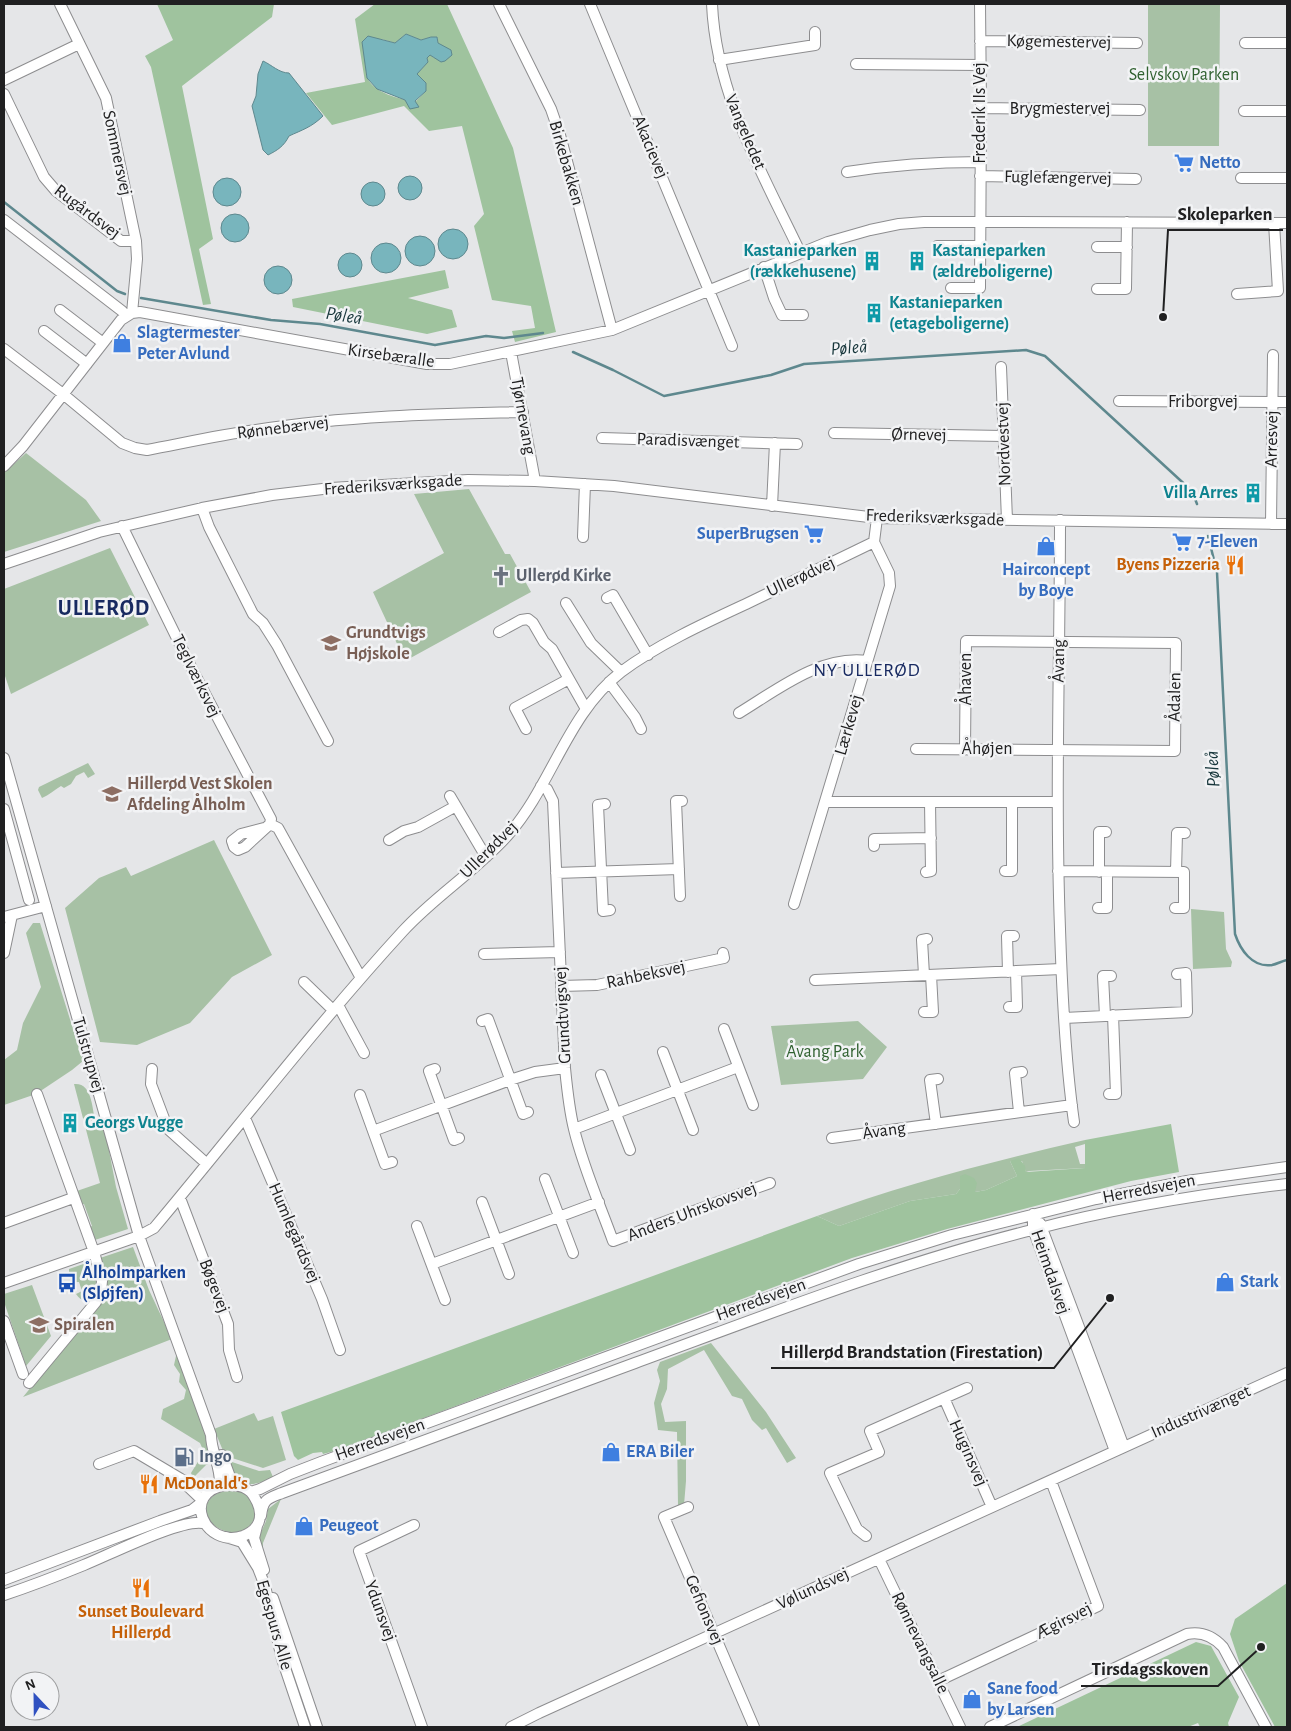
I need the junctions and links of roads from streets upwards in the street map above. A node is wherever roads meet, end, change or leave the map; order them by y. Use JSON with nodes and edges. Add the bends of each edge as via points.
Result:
{"nodes":[{"id":1,"x":60,"y":4,"type":"edge"},
{"id":2,"x":500,"y":4,"type":"edge"},
{"id":3,"x":590,"y":4,"type":"edge"},
{"id":4,"x":712,"y":4,"type":"edge"},
{"id":5,"x":980,"y":4,"type":"edge"},
{"id":6,"x":815,"y":32,"type":"dead end"},
{"id":7,"x":980,"y":41,"type":"junction"},
{"id":8,"x":1137,"y":43,"type":"dead end"},
{"id":9,"x":1245,"y":43,"type":"dead end"},
{"id":10,"x":1287,"y":43,"type":"edge"},
{"id":11,"x":79,"y":44,"type":"junction"},
{"id":12,"x":720,"y":60,"type":"junction"},
{"id":13,"x":856,"y":64,"type":"dead end"},
{"id":14,"x":981,"y":65,"type":"junction"},
{"id":15,"x":4,"y":80,"type":"edge"},
{"id":16,"x":4,"y":94,"type":"edge"},
{"id":17,"x":981,"y":108,"type":"junction"},
{"id":18,"x":1140,"y":110,"type":"dead end"},
{"id":19,"x":1244,"y":111,"type":"dead end"},
{"id":20,"x":1287,"y":111,"type":"edge"},
{"id":21,"x":980,"y":162,"type":"junction"},
{"id":22,"x":847,"y":172,"type":"dead end"},
{"id":23,"x":980,"y":176,"type":"junction"},
{"id":24,"x":1241,"y":178,"type":"dead end"},
{"id":25,"x":1287,"y":178,"type":"edge"},
{"id":26,"x":1136,"y":179,"type":"dead end"},
{"id":27,"x":4,"y":220,"type":"edge"},
{"id":28,"x":980,"y":222,"type":"junction"},
{"id":29,"x":1127,"y":222,"type":"junction"},
{"id":30,"x":1274,"y":223,"type":"junction"},
{"id":31,"x":1287,"y":223,"type":"edge"},
{"id":32,"x":136,"y":241,"type":"junction"},
{"id":33,"x":936,"y":246,"type":"dead end"},
{"id":34,"x":980,"y":246,"type":"junction"},
{"id":35,"x":1097,"y":247,"type":"dead end"},
{"id":36,"x":1127,"y":247,"type":"junction"},
{"id":37,"x":800,"y":252,"type":"junction"},
{"id":38,"x":764,"y":267,"type":"junction"},
{"id":39,"x":951,"y":288,"type":"dead end"},
{"id":40,"x":1097,"y":289,"type":"dead end"},
{"id":41,"x":709,"y":290,"type":"junction"},
{"id":42,"x":1237,"y":294,"type":"dead end"},
{"id":43,"x":60,"y":310,"type":"dead end"},
{"id":44,"x":129,"y":314,"type":"junction"},
{"id":45,"x":803,"y":315,"type":"dead end"},
{"id":46,"x":612,"y":330,"type":"junction"},
{"id":47,"x":44,"y":331,"type":"dead end"},
{"id":48,"x":103,"y":343,"type":"junction"},
{"id":49,"x":732,"y":346,"type":"dead end"},
{"id":50,"x":4,"y":349,"type":"edge"},
{"id":51,"x":511,"y":352,"type":"junction"},
{"id":52,"x":1273,"y":355,"type":"dead end"},
{"id":53,"x":87,"y":364,"type":"junction"},
{"id":54,"x":1001,"y":367,"type":"dead end"},
{"id":55,"x":63,"y":394,"type":"junction"},
{"id":56,"x":1119,"y":401,"type":"dead end"},
{"id":57,"x":1272,"y":402,"type":"junction"},
{"id":58,"x":1287,"y":402,"type":"edge"},
{"id":59,"x":523,"y":412,"type":"junction"},
{"id":60,"x":834,"y":434,"type":"dead end"},
{"id":61,"x":1003,"y":436,"type":"junction"},
{"id":62,"x":602,"y":438,"type":"dead end"},
{"id":63,"x":775,"y":443,"type":"junction"},
{"id":64,"x":797,"y":444,"type":"dead end"},
{"id":65,"x":4,"y":466,"type":"edge"},
{"id":66,"x":535,"y":481,"type":"junction"},
{"id":67,"x":585,"y":484,"type":"junction"},
{"id":68,"x":772,"y":506,"type":"junction"},
{"id":69,"x":202,"y":508,"type":"junction"},
{"id":70,"x":877,"y":518,"type":"junction"},
{"id":71,"x":1007,"y":520,"type":"junction"},
{"id":72,"x":1060,"y":520,"type":"junction"},
{"id":73,"x":1271,"y":524,"type":"junction"},
{"id":74,"x":1287,"y":524,"type":"edge"},
{"id":75,"x":122,"y":526,"type":"junction"},
{"id":76,"x":583,"y":537,"type":"dead end"},
{"id":77,"x":874,"y":542,"type":"junction"},
{"id":78,"x":4,"y":564,"type":"edge"},
{"id":79,"x":608,"y":598,"type":"dead end"},
{"id":80,"x":566,"y":604,"type":"dead end"},
{"id":81,"x":499,"y":632,"type":"dead end"},
{"id":82,"x":1059,"y":642,"type":"junction"},
{"id":83,"x":648,"y":655,"type":"junction"},
{"id":84,"x":867,"y":662,"type":"junction"},
{"id":85,"x":621,"y":672,"type":"junction"},
{"id":86,"x":569,"y":679,"type":"junction"},
{"id":87,"x":609,"y":682,"type":"junction"},
{"id":88,"x":586,"y":709,"type":"junction"},
{"id":89,"x":739,"y":713,"type":"dead end"},
{"id":90,"x":641,"y":729,"type":"dead end"},
{"id":91,"x":526,"y":730,"type":"dead end"},
{"id":92,"x":328,"y":741,"type":"dead end"},
{"id":93,"x":916,"y":749,"type":"dead end"},
{"id":94,"x":965,"y":749,"type":"junction"},
{"id":95,"x":1058,"y":750,"type":"junction"},
{"id":96,"x":4,"y":758,"type":"edge"},
{"id":97,"x":541,"y":786,"type":"junction"},
{"id":98,"x":682,"y":801,"type":"dead end"},
{"id":99,"x":826,"y":802,"type":"junction"},
{"id":100,"x":930,"y":802,"type":"junction"},
{"id":101,"x":1057,"y":802,"type":"junction"},
{"id":102,"x":1012,"y":803,"type":"junction"},
{"id":103,"x":605,"y":804,"type":"dead end"},
{"id":104,"x":4,"y":809,"type":"edge"},
{"id":105,"x":1106,"y":832,"type":"dead end"},
{"id":106,"x":1185,"y":833,"type":"dead end"},
{"id":107,"x":931,"y":838,"type":"junction"},
{"id":108,"x":389,"y":840,"type":"dead end"},
{"id":109,"x":874,"y":846,"type":"dead end"},
{"id":110,"x":486,"y":857,"type":"junction"},
{"id":111,"x":679,"y":868,"type":"junction"},
{"id":112,"x":1005,"y":870,"type":"dead end"},
{"id":113,"x":601,"y":872,"type":"junction"},
{"id":114,"x":926,"y":872,"type":"dead end"},
{"id":115,"x":1058,"y":872,"type":"junction"},
{"id":116,"x":1103,"y":872,"type":"junction"},
{"id":117,"x":1176,"y":872,"type":"junction"},
{"id":118,"x":556,"y":874,"type":"junction"},
{"id":119,"x":680,"y":896,"type":"dead end"},
{"id":120,"x":29,"y":900,"type":"dead end"},
{"id":121,"x":794,"y":904,"type":"dead end"},
{"id":122,"x":46,"y":906,"type":"junction"},
{"id":123,"x":1098,"y":908,"type":"dead end"},
{"id":124,"x":1175,"y":908,"type":"dead end"},
{"id":125,"x":610,"y":910,"type":"dead end"},
{"id":126,"x":8,"y":916,"type":"edge"},
{"id":127,"x":1014,"y":936,"type":"dead end"},
{"id":128,"x":927,"y":940,"type":"dead end"},
{"id":129,"x":560,"y":952,"type":"junction"},
{"id":130,"x":4,"y":953,"type":"edge"},
{"id":131,"x":723,"y":953,"type":"dead end"},
{"id":132,"x":484,"y":954,"type":"dead end"},
{"id":133,"x":1061,"y":969,"type":"junction"},
{"id":134,"x":1012,"y":971,"type":"junction"},
{"id":135,"x":1177,"y":974,"type":"dead end"},
{"id":136,"x":927,"y":975,"type":"junction"},
{"id":137,"x":1111,"y":976,"type":"dead end"},
{"id":138,"x":361,"y":978,"type":"junction"},
{"id":139,"x":815,"y":980,"type":"dead end"},
{"id":140,"x":304,"y":982,"type":"dead end"},
{"id":141,"x":561,"y":986,"type":"junction"},
{"id":142,"x":1008,"y":1007,"type":"dead end"},
{"id":143,"x":336,"y":1008,"type":"junction"},
{"id":144,"x":924,"y":1012,"type":"dead end"},
{"id":145,"x":1109,"y":1016,"type":"junction"},
{"id":146,"x":1064,"y":1018,"type":"junction"},
{"id":147,"x":482,"y":1021,"type":"dead end"},
{"id":148,"x":724,"y":1029,"type":"dead end"},
{"id":149,"x":663,"y":1052,"type":"dead end"},
{"id":150,"x":364,"y":1053,"type":"dead end"},
{"id":151,"x":738,"y":1067,"type":"junction"},
{"id":152,"x":565,"y":1068,"type":"junction"},
{"id":153,"x":152,"y":1069,"type":"dead end"},
{"id":154,"x":435,"y":1069,"type":"dead end"},
{"id":155,"x":1022,"y":1072,"type":"dead end"},
{"id":156,"x":601,"y":1075,"type":"dead end"},
{"id":157,"x":938,"y":1079,"type":"dead end"},
{"id":158,"x":510,"y":1080,"type":"junction"},
{"id":159,"x":677,"y":1090,"type":"junction"},
{"id":160,"x":37,"y":1094,"type":"dead end"},
{"id":161,"x":1109,"y":1094,"type":"dead end"},
{"id":162,"x":360,"y":1095,"type":"dead end"},
{"id":163,"x":441,"y":1105,"type":"junction"},
{"id":164,"x":753,"y":1105,"type":"dead end"},
{"id":165,"x":1072,"y":1105,"type":"junction"},
{"id":166,"x":528,"y":1112,"type":"dead end"},
{"id":167,"x":1019,"y":1112,"type":"junction"},
{"id":168,"x":616,"y":1113,"type":"junction"},
{"id":169,"x":245,"y":1118,"type":"junction"},
{"id":170,"x":1074,"y":1122,"type":"dead end"},
{"id":171,"x":936,"y":1124,"type":"junction"},
{"id":172,"x":574,"y":1129,"type":"junction"},
{"id":173,"x":692,"y":1130,"type":"dead end"},
{"id":174,"x":373,"y":1131,"type":"junction"},
{"id":175,"x":459,"y":1138,"type":"dead end"},
{"id":176,"x":832,"y":1138,"type":"dead end"},
{"id":177,"x":630,"y":1150,"type":"dead end"},
{"id":178,"x":392,"y":1162,"type":"dead end"},
{"id":179,"x":207,"y":1164,"type":"junction"},
{"id":180,"x":1287,"y":1167,"type":"edge"},
{"id":181,"x":546,"y":1179,"type":"dead end"},
{"id":182,"x":770,"y":1182,"type":"dead end"},
{"id":183,"x":1287,"y":1184,"type":"edge"},
{"id":184,"x":73,"y":1198,"type":"junction"},
{"id":185,"x":180,"y":1198,"type":"junction"},
{"id":186,"x":482,"y":1202,"type":"dead end"},
{"id":187,"x":599,"y":1202,"type":"junction"},
{"id":188,"x":1033,"y":1214,"type":"junction"},
{"id":189,"x":559,"y":1217,"type":"junction"},
{"id":190,"x":4,"y":1223,"type":"edge"},
{"id":191,"x":418,"y":1226,"type":"dead end"},
{"id":192,"x":1037,"y":1228,"type":"junction"},
{"id":193,"x":138,"y":1236,"type":"junction"},
{"id":194,"x":496,"y":1240,"type":"junction"},
{"id":195,"x":613,"y":1241,"type":"joint"},
{"id":196,"x":94,"y":1252,"type":"junction"},
{"id":197,"x":573,"y":1253,"type":"dead end"},
{"id":198,"x":432,"y":1264,"type":"junction"},
{"id":199,"x":509,"y":1274,"type":"dead end"},
{"id":200,"x":4,"y":1283,"type":"edge"},
{"id":201,"x":445,"y":1300,"type":"dead end"},
{"id":202,"x":4,"y":1321,"type":"edge"},
{"id":203,"x":340,"y":1350,"type":"dead end"},
{"id":204,"x":1287,"y":1372,"type":"edge"},
{"id":205,"x":237,"y":1377,"type":"dead end"},
{"id":206,"x":967,"y":1388,"type":"dead end"},
{"id":207,"x":944,"y":1398,"type":"junction"},
{"id":208,"x":211,"y":1434,"type":"junction"},
{"id":209,"x":1120,"y":1449,"type":"junction"},
{"id":210,"x":99,"y":1464,"type":"dead end"},
{"id":211,"x":181,"y":1479,"type":"junction"},
{"id":212,"x":1050,"y":1481,"type":"junction"},
{"id":213,"x":233,"y":1484,"type":"junction"},
{"id":214,"x":215,"y":1488,"type":"junction"},
{"id":215,"x":251,"y":1492,"type":"junction"},
{"id":216,"x":202,"y":1502,"type":"junction"},
{"id":217,"x":688,"y":1507,"type":"dead end"},
{"id":218,"x":992,"y":1507,"type":"junction"},
{"id":219,"x":261,"y":1516,"type":"junction"},
{"id":220,"x":203,"y":1523,"type":"junction"},
{"id":221,"x":414,"y":1525,"type":"dead end"},
{"id":222,"x":258,"y":1526,"type":"junction"},
{"id":223,"x":866,"y":1536,"type":"dead end"},
{"id":224,"x":226,"y":1537,"type":"junction"},
{"id":225,"x":879,"y":1559,"type":"junction"},
{"id":226,"x":4,"y":1580,"type":"edge"},
{"id":227,"x":4,"y":1595,"type":"edge"},
{"id":228,"x":714,"y":1634,"type":"junction"},
{"id":229,"x":938,"y":1681,"type":"junction"},
{"id":230,"x":306,"y":1727,"type":"edge"},
{"id":231,"x":317,"y":1727,"type":"edge"},
{"id":232,"x":422,"y":1727,"type":"edge"},
{"id":233,"x":514,"y":1727,"type":"edge"},
{"id":234,"x":754,"y":1727,"type":"edge"},
{"id":235,"x":960,"y":1727,"type":"edge"},
{"id":236,"x":990,"y":1727,"type":"edge"},
{"id":237,"x":1266,"y":1727,"type":"edge"}],
"edges":[{"from":1,"to":11,"type":"street","name":"Sommersvej"},
{"from":2,"to":46,"type":"street","name":"Birkebakken","via":[[551,109],[560,135]]},
{"from":3,"to":41,"type":"street","name":"Akacievej"},
{"from":4,"to":12,"type":"street","name":"Vangeledet"},
{"from":5,"to":7,"type":"street","name":"Frederik IIs Vej"},
{"from":6,"to":12,"type":"street","via":[[816,46]]},
{"from":7,"to":8,"type":"street","name":"Køgemestervej"},
{"from":7,"to":14,"type":"street","name":"Frederik IIs Vej"},
{"from":9,"to":10,"type":"street"},
{"from":11,"to":15,"type":"street"},
{"from":11,"to":32,"type":"street","name":"Sommersvej","via":[[106,98]]},
{"from":12,"to":37,"type":"street","name":"Vangeledet","via":[[740,125]]},
{"from":13,"to":14,"type":"street"},
{"from":14,"to":17,"type":"street","name":"Frederik IIs Vej"},
{"from":16,"to":32,"type":"street","name":"Rugårdsvej","via":[[44,177],[56,191],[122,241]]},
{"from":17,"to":18,"type":"street","name":"Brygmestervej"},
{"from":17,"to":21,"type":"street","name":"Frederik IIs Vej"},
{"from":19,"to":20,"type":"street"},
{"from":21,"to":22,"type":"street","via":[[891,165]]},
{"from":21,"to":23,"type":"street","name":"Frederik IIs Vej"},
{"from":23,"to":26,"type":"street","name":"Fuglefængervej"},
{"from":23,"to":28,"type":"street","name":"Frederik IIs Vej"},
{"from":24,"to":25,"type":"street"},
{"from":27,"to":44,"type":"street"},
{"from":28,"to":29,"type":"street","name":"Kirsebæralle"},
{"from":28,"to":34,"type":"street","name":"Frederik IIs Vej"},
{"from":28,"to":37,"type":"street","name":"Kirsebæralle","via":[[899,224]]},
{"from":29,"to":30,"type":"street","name":"Kirsebæralle"},
{"from":29,"to":36,"type":"street"},
{"from":30,"to":31,"type":"street","name":"Kirsebæralle"},
{"from":30,"to":42,"type":"street","via":[[1278,291]]},
{"from":32,"to":44,"type":"street","name":"Sommersvej","via":[[137,259]]},
{"from":33,"to":34,"type":"street"},
{"from":34,"to":39,"type":"street","name":"Frederik IIs Vej","via":[[980,288]]},
{"from":35,"to":36,"type":"street"},
{"from":36,"to":40,"type":"street","via":[[1126,289]]},
{"from":37,"to":38,"type":"street","name":"Kirsebæralle"},
{"from":38,"to":41,"type":"street","name":"Kirsebæralle"},
{"from":38,"to":45,"type":"street","via":[[782,315]]},
{"from":41,"to":46,"type":"street","name":"Kirsebæralle"},
{"from":41,"to":49,"type":"street"},
{"from":43,"to":48,"type":"street"},
{"from":44,"to":48,"type":"street"},
{"from":44,"to":51,"type":"street","name":"Kirsebæralle","via":[[140,312],[427,364],[450,364]]},
{"from":46,"to":51,"type":"street","name":"Kirsebæralle"},
{"from":47,"to":53,"type":"street"},
{"from":48,"to":53,"type":"street"},
{"from":50,"to":55,"type":"street"},
{"from":51,"to":59,"type":"street","name":"Tjørnevang"},
{"from":52,"to":57,"type":"street","name":"Arresvej"},
{"from":53,"to":55,"type":"street"},
{"from":54,"to":61,"type":"street","name":"Nordvestvej"},
{"from":55,"to":59,"type":"street","name":"Rønnebærvej","via":[[122,443],[148,450],[257,430],[324,422]]},
{"from":55,"to":65,"type":"street"},
{"from":56,"to":57,"type":"street","name":"Friborgvej"},
{"from":57,"to":58,"type":"street","name":"Friborgvej"},
{"from":57,"to":73,"type":"street","name":"Arresvej"},
{"from":59,"to":66,"type":"street","name":"Tjørnevang"},
{"from":60,"to":61,"type":"street","name":"Ørnevej"},
{"from":61,"to":71,"type":"street","name":"Nordvestvej"},
{"from":62,"to":63,"type":"street","name":"Paradisvænget"},
{"from":63,"to":64,"type":"street","name":"Paradisvænget"},
{"from":63,"to":68,"type":"street"},
{"from":66,"to":67,"type":"street","name":"Frederiksværksgade"},
{"from":66,"to":69,"type":"street","name":"Frederiksværksgade","via":[[468,480],[331,488]]},
{"from":67,"to":68,"type":"street","name":"Frederiksværksgade"},
{"from":67,"to":76,"type":"street"},
{"from":68,"to":70,"type":"street","name":"Frederiksværksgade"},
{"from":69,"to":75,"type":"street","name":"Frederiksværksgade"},
{"from":69,"to":92,"type":"street","via":[[252,614],[263,623],[277,645]]},
{"from":70,"to":71,"type":"street","name":"Frederiksværksgade"},
{"from":70,"to":77,"type":"street"},
{"from":71,"to":72,"type":"street","name":"Frederiksværksgade"},
{"from":72,"to":73,"type":"street","name":"Frederiksværksgade"},
{"from":72,"to":82,"type":"street","name":"Åvang"},
{"from":73,"to":74,"type":"street","name":"Frederiksværksgade"},
{"from":75,"to":78,"type":"street","name":"Frederiksværksgade"},
{"from":75,"to":138,"type":"street","name":"Teglværksvej","via":[[270,819],[267,826],[278,828]]},
{"from":77,"to":83,"type":"street","name":"Ullerødvej","via":[[700,625]]},
{"from":77,"to":84,"type":"street","name":"Lærkevej","via":[[889,573],[890,586]]},
{"from":79,"to":83,"type":"street","via":[[613,595]]},
{"from":80,"to":85,"type":"street","via":[[591,643]]},
{"from":81,"to":86,"type":"street","via":[[528,619],[552,649]]},
{"from":82,"to":94,"type":"street","name":"Åhaven","via":[[966,641]]},
{"from":82,"to":95,"type":"street","name":"Åvang"},
{"from":82,"to":95,"type":"street","name":"Ådalen","via":[[1176,643],[1175,751]]},
{"from":83,"to":85,"type":"street","name":"Ullerødvej"},
{"from":84,"to":89,"type":"street","via":[[850,661],[811,670]]},
{"from":84,"to":99,"type":"street","name":"Lærkevej"},
{"from":85,"to":87,"type":"street","name":"Ullerødvej"},
{"from":86,"to":88,"type":"street"},
{"from":86,"to":91,"type":"street","via":[[515,708]]},
{"from":87,"to":88,"type":"street","name":"Ullerødvej"},
{"from":87,"to":90,"type":"street"},
{"from":88,"to":97,"type":"street","name":"Ullerødvej"},
{"from":93,"to":94,"type":"street","name":"Åhøjen"},
{"from":94,"to":95,"type":"street","name":"Åhøjen"},
{"from":95,"to":101,"type":"street","name":"Åvang"},
{"from":96,"to":122,"type":"street","name":"Tulstrupvej"},
{"from":97,"to":110,"type":"street","name":"Ullerødvej","via":[[523,816]]},
{"from":97,"to":118,"type":"street","name":"Grundtvigsvej","via":[[547,789],[553,801]]},
{"from":98,"to":111,"type":"street","via":[[676,801]]},
{"from":99,"to":100,"type":"street"},
{"from":99,"to":121,"type":"street","name":"Lærkevej"},
{"from":100,"to":102,"type":"street"},
{"from":100,"to":107,"type":"street"},
{"from":101,"to":102,"type":"street"},
{"from":101,"to":115,"type":"street","name":"Åvang"},
{"from":102,"to":112,"type":"street","via":[[1012,871]]},
{"from":103,"to":113,"type":"street","via":[[598,805]]},
{"from":104,"to":120,"type":"street"},
{"from":105,"to":116,"type":"street","via":[[1099,832]]},
{"from":106,"to":117,"type":"street","via":[[1176,833]]},
{"from":107,"to":109,"type":"street","via":[[874,839]]},
{"from":107,"to":114,"type":"street","via":[[931,871]]},
{"from":108,"to":110,"type":"street","via":[[418,827],[453,801]]},
{"from":110,"to":138,"type":"street","name":"Ullerødvej","via":[[407,927]]},
{"from":111,"to":113,"type":"street"},
{"from":111,"to":119,"type":"street"},
{"from":113,"to":118,"type":"street"},
{"from":113,"to":125,"type":"street","via":[[603,911]]},
{"from":115,"to":116,"type":"street"},
{"from":115,"to":133,"type":"street","name":"Åvang"},
{"from":116,"to":117,"type":"street"},
{"from":116,"to":123,"type":"street","via":[[1107,908]]},
{"from":117,"to":124,"type":"street","via":[[1184,872],[1184,908]]},
{"from":118,"to":129,"type":"street","name":"Grundtvigsvej"},
{"from":122,"to":126,"type":"street"},
{"from":122,"to":193,"type":"street","name":"Tulstrupvej"},
{"from":126,"to":130,"type":"street"},
{"from":127,"to":134,"type":"street","via":[[1007,936]]},
{"from":128,"to":136,"type":"street","via":[[922,940]]},
{"from":129,"to":132,"type":"street"},
{"from":129,"to":141,"type":"street","name":"Grundtvigsvej"},
{"from":131,"to":141,"type":"street","name":"Rahbeksvej","via":[[724,958],[597,985]]},
{"from":133,"to":134,"type":"street"},
{"from":133,"to":146,"type":"street","name":"Åvang"},
{"from":134,"to":136,"type":"street"},
{"from":134,"to":142,"type":"street","via":[[1018,1007]]},
{"from":135,"to":145,"type":"street","via":[[1186,973],[1187,1012]]},
{"from":136,"to":139,"type":"street"},
{"from":136,"to":144,"type":"street","via":[[933,1012]]},
{"from":137,"to":145,"type":"street","via":[[1103,976]]},
{"from":138,"to":143,"type":"street","name":"Ullerødvej"},
{"from":140,"to":143,"type":"street"},
{"from":141,"to":152,"type":"street","name":"Grundtvigsvej"},
{"from":143,"to":150,"type":"street"},
{"from":143,"to":169,"type":"street","name":"Ullerødvej"},
{"from":145,"to":146,"type":"street"},
{"from":145,"to":161,"type":"street","via":[[1116,1094]]},
{"from":146,"to":165,"type":"street","name":"Åvang"},
{"from":147,"to":158,"type":"street","via":[[488,1019]]},
{"from":148,"to":151,"type":"street"},
{"from":149,"to":159,"type":"street"},
{"from":151,"to":159,"type":"street"},
{"from":151,"to":164,"type":"street"},
{"from":152,"to":158,"type":"street"},
{"from":152,"to":172,"type":"street","name":"Grundtvigsvej"},
{"from":153,"to":179,"type":"street","via":[[151,1084],[168,1129]]},
{"from":154,"to":163,"type":"street","via":[[429,1071]]},
{"from":155,"to":167,"type":"street","via":[[1015,1073]]},
{"from":156,"to":168,"type":"street"},
{"from":157,"to":171,"type":"street","via":[[930,1080]]},
{"from":158,"to":163,"type":"street"},
{"from":158,"to":166,"type":"street","via":[[523,1114]]},
{"from":159,"to":168,"type":"street"},
{"from":159,"to":173,"type":"street"},
{"from":160,"to":184,"type":"street"},
{"from":162,"to":174,"type":"street"},
{"from":163,"to":174,"type":"street"},
{"from":163,"to":175,"type":"street","via":[[454,1140]]},
{"from":165,"to":167,"type":"street","name":"Åvang"},
{"from":165,"to":170,"type":"street","name":"Åvang"},
{"from":167,"to":171,"type":"street","name":"Åvang"},
{"from":168,"to":172,"type":"street"},
{"from":168,"to":177,"type":"street"},
{"from":169,"to":179,"type":"street","name":"Ullerødvej"},
{"from":169,"to":203,"type":"street","name":"Humlegårdsvej","via":[[322,1299]]},
{"from":171,"to":176,"type":"street","name":"Åvang"},
{"from":172,"to":187,"type":"street","name":"Grundtvigsvej"},
{"from":174,"to":178,"type":"street","via":[[385,1164]]},
{"from":179,"to":185,"type":"street","name":"Ullerødvej"},
{"from":180,"to":188,"type":"street","name":"Herredsvejen","via":[[1187,1181]]},
{"from":181,"to":189,"type":"street"},
{"from":182,"to":195,"type":"street","name":"Anders Uhrskovsvej"},
{"from":183,"to":192,"type":"street","name":"Herredsvejen","via":[[1131,1208]]},
{"from":184,"to":190,"type":"street"},
{"from":184,"to":196,"type":"street"},
{"from":185,"to":193,"type":"street","name":"Ullerødvej","via":[[154,1228]]},
{"from":185,"to":205,"type":"street","name":"Bøgevej","via":[[228,1324],[229,1350]]},
{"from":186,"to":194,"type":"street"},
{"from":187,"to":189,"type":"street"},
{"from":187,"to":195,"type":"street","name":"Grundtvigsvej"},
{"from":188,"to":192,"type":"street","name":"Heimdalsvej"},
{"from":188,"to":215,"type":"street","name":"Herredsvejen","via":[[859,1264],[324,1461]]},
{"from":189,"to":194,"type":"street"},
{"from":189,"to":197,"type":"street"},
{"from":191,"to":198,"type":"street"},
{"from":192,"to":209,"type":"street","name":"Heimdalsvej"},
{"from":192,"to":219,"type":"street","name":"Herredsvejen","via":[[831,1290],[322,1478],[268,1499],[262,1506]]},
{"from":193,"to":196,"type":"street","name":"Ullerødvej"},
{"from":193,"to":208,"type":"street","name":"Tulstrupvej"},
{"from":194,"to":198,"type":"street"},
{"from":194,"to":199,"type":"street"},
{"from":196,"to":200,"type":"street","name":"Ullerødvej"},
{"from":196,"to":202,"type":"street","via":[[102,1281],[96,1302],[26,1379]]},
{"from":198,"to":201,"type":"street"},
{"from":204,"to":209,"type":"street","name":"Industrivænget"},
{"from":206,"to":207,"type":"street","name":"Huginsvej"},
{"from":207,"to":218,"type":"street","name":"Huginsvej"},
{"from":207,"to":223,"type":"street","name":"Huginsvej","via":[[870,1431],[879,1452],[830,1473],[857,1529]]},
{"from":208,"to":213,"type":"street","name":"Tulstrupvej"},
{"from":208,"to":214,"type":"street","name":"Tulstrupvej","via":[[220,1474]]},
{"from":209,"to":212,"type":"street","name":"Vølundsvej"},
{"from":210,"to":211,"type":"street","via":[[134,1450]]},
{"from":211,"to":214,"type":"street"},
{"from":211,"to":216,"type":"street"},
{"from":212,"to":218,"type":"street","name":"Vølundsvej"},
{"from":212,"to":229,"type":"street","name":"Ægirsvej","via":[[1098,1606]]},
{"from":213,"to":214,"type":"street"},
{"from":213,"to":215,"type":"street"},
{"from":214,"to":216,"type":"street"},
{"from":215,"to":219,"type":"street"},
{"from":216,"to":220,"type":"street"},
{"from":216,"to":226,"type":"street","via":[[192,1510]]},
{"from":217,"to":228,"type":"street","name":"Gefionsvej","via":[[664,1517]]},
{"from":218,"to":225,"type":"street","name":"Vølundsvej"},
{"from":219,"to":222,"type":"street"},
{"from":220,"to":224,"type":"street"},
{"from":220,"to":227,"type":"street","via":[[195,1522],[164,1532]]},
{"from":221,"to":232,"type":"street","name":"Ydunsvej","via":[[359,1551]]},
{"from":222,"to":224,"type":"street","via":[[243,1536]]},
{"from":222,"to":231,"type":"street","name":"Egespurs Alle","via":[[254,1538]]},
{"from":224,"to":230,"type":"street","name":"Egespurs Alle","via":[[242,1542],[258,1568],[282,1659]]},
{"from":225,"to":228,"type":"street","name":"Vølundsvej"},
{"from":225,"to":229,"type":"street","name":"Rønnevangsalle"},
{"from":228,"to":233,"type":"street","name":"Vølundsvej"},
{"from":228,"to":234,"type":"street","name":"Gefionsvej"},
{"from":229,"to":235,"type":"street","name":"Rønnevangsalle"},
{"from":236,"to":237,"type":"street","via":[[1196,1632],[1215,1639],[1223,1647]]}]}
